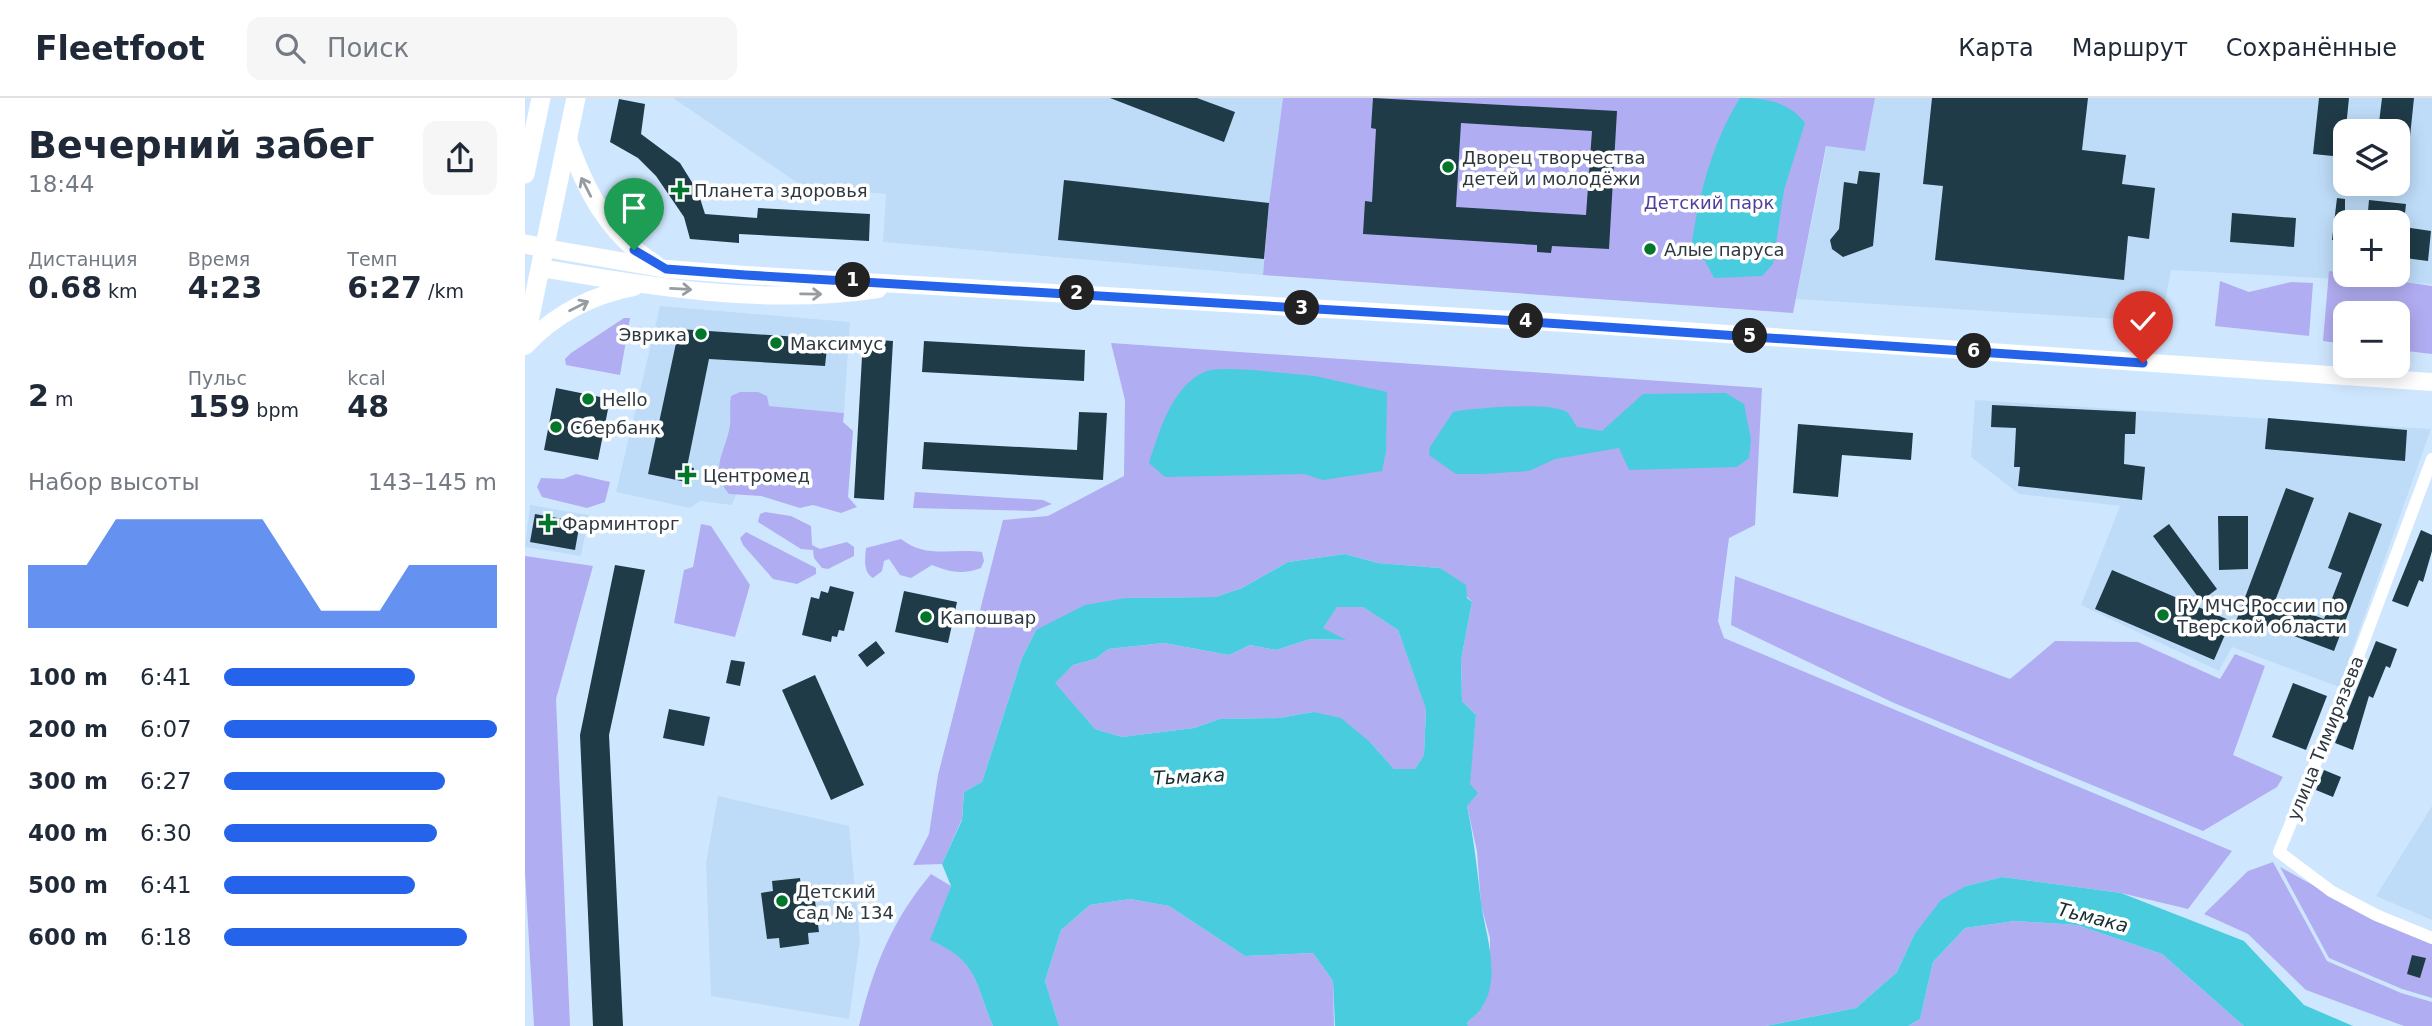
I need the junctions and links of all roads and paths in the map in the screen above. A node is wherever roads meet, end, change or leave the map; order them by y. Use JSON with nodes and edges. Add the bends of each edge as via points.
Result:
{"nodes":[{"id":1,"x":541,"y":98,"type":"edge"},
{"id":2,"x":576,"y":98,"type":"edge"},
{"id":3,"x":567,"y":137,"type":"junction"},
{"id":4,"x":529,"y":138,"type":"edge"},
{"id":5,"x":525,"y":174,"type":"edge"},
{"id":6,"x":525,"y":244,"type":"edge"},
{"id":7,"x":545,"y":247,"type":"junction"},
{"id":8,"x":533,"y":267,"type":"edge"},
{"id":9,"x":666,"y":269,"type":"junction"},
{"id":10,"x":916,"y":284,"type":"junction"},
{"id":11,"x":643,"y":285,"type":"junction"},
{"id":12,"x":525,"y":340,"type":"edge"},
{"id":13,"x":525,"y":345,"type":"edge"},
{"id":14,"x":2432,"y":382,"type":"edge"},
{"id":15,"x":2432,"y":459,"type":"edge"},
{"id":16,"x":2432,"y":938,"type":"edge"}],
"edges":[{"from":1,"to":4,"type":"main road"},
{"from":2,"to":3,"type":"main road"},
{"from":3,"to":7,"type":"main road"},
{"from":9,"to":3,"type":"main road","one_way":true,"via":[[634,250],[607,220],[584,182]]},
{"from":4,"to":5,"type":"main road"},
{"from":6,"to":7,"type":"main road"},
{"from":7,"to":8,"type":"main road"},
{"from":7,"to":9,"type":"main road"},
{"from":8,"to":11,"type":"main road"},
{"from":8,"to":12,"type":"main road"},
{"from":9,"to":10,"type":"main road"},
{"from":11,"to":10,"type":"main road","one_way":true,"via":[[844,294]]},
{"from":10,"to":14,"type":"main road"},
{"from":13,"to":11,"type":"main road","one_way":true,"via":[[576,307]]},
{"from":15,"to":16,"type":"street","name":"улица Тимирязева","via":[[2279,852],[2331,891]]}]}
